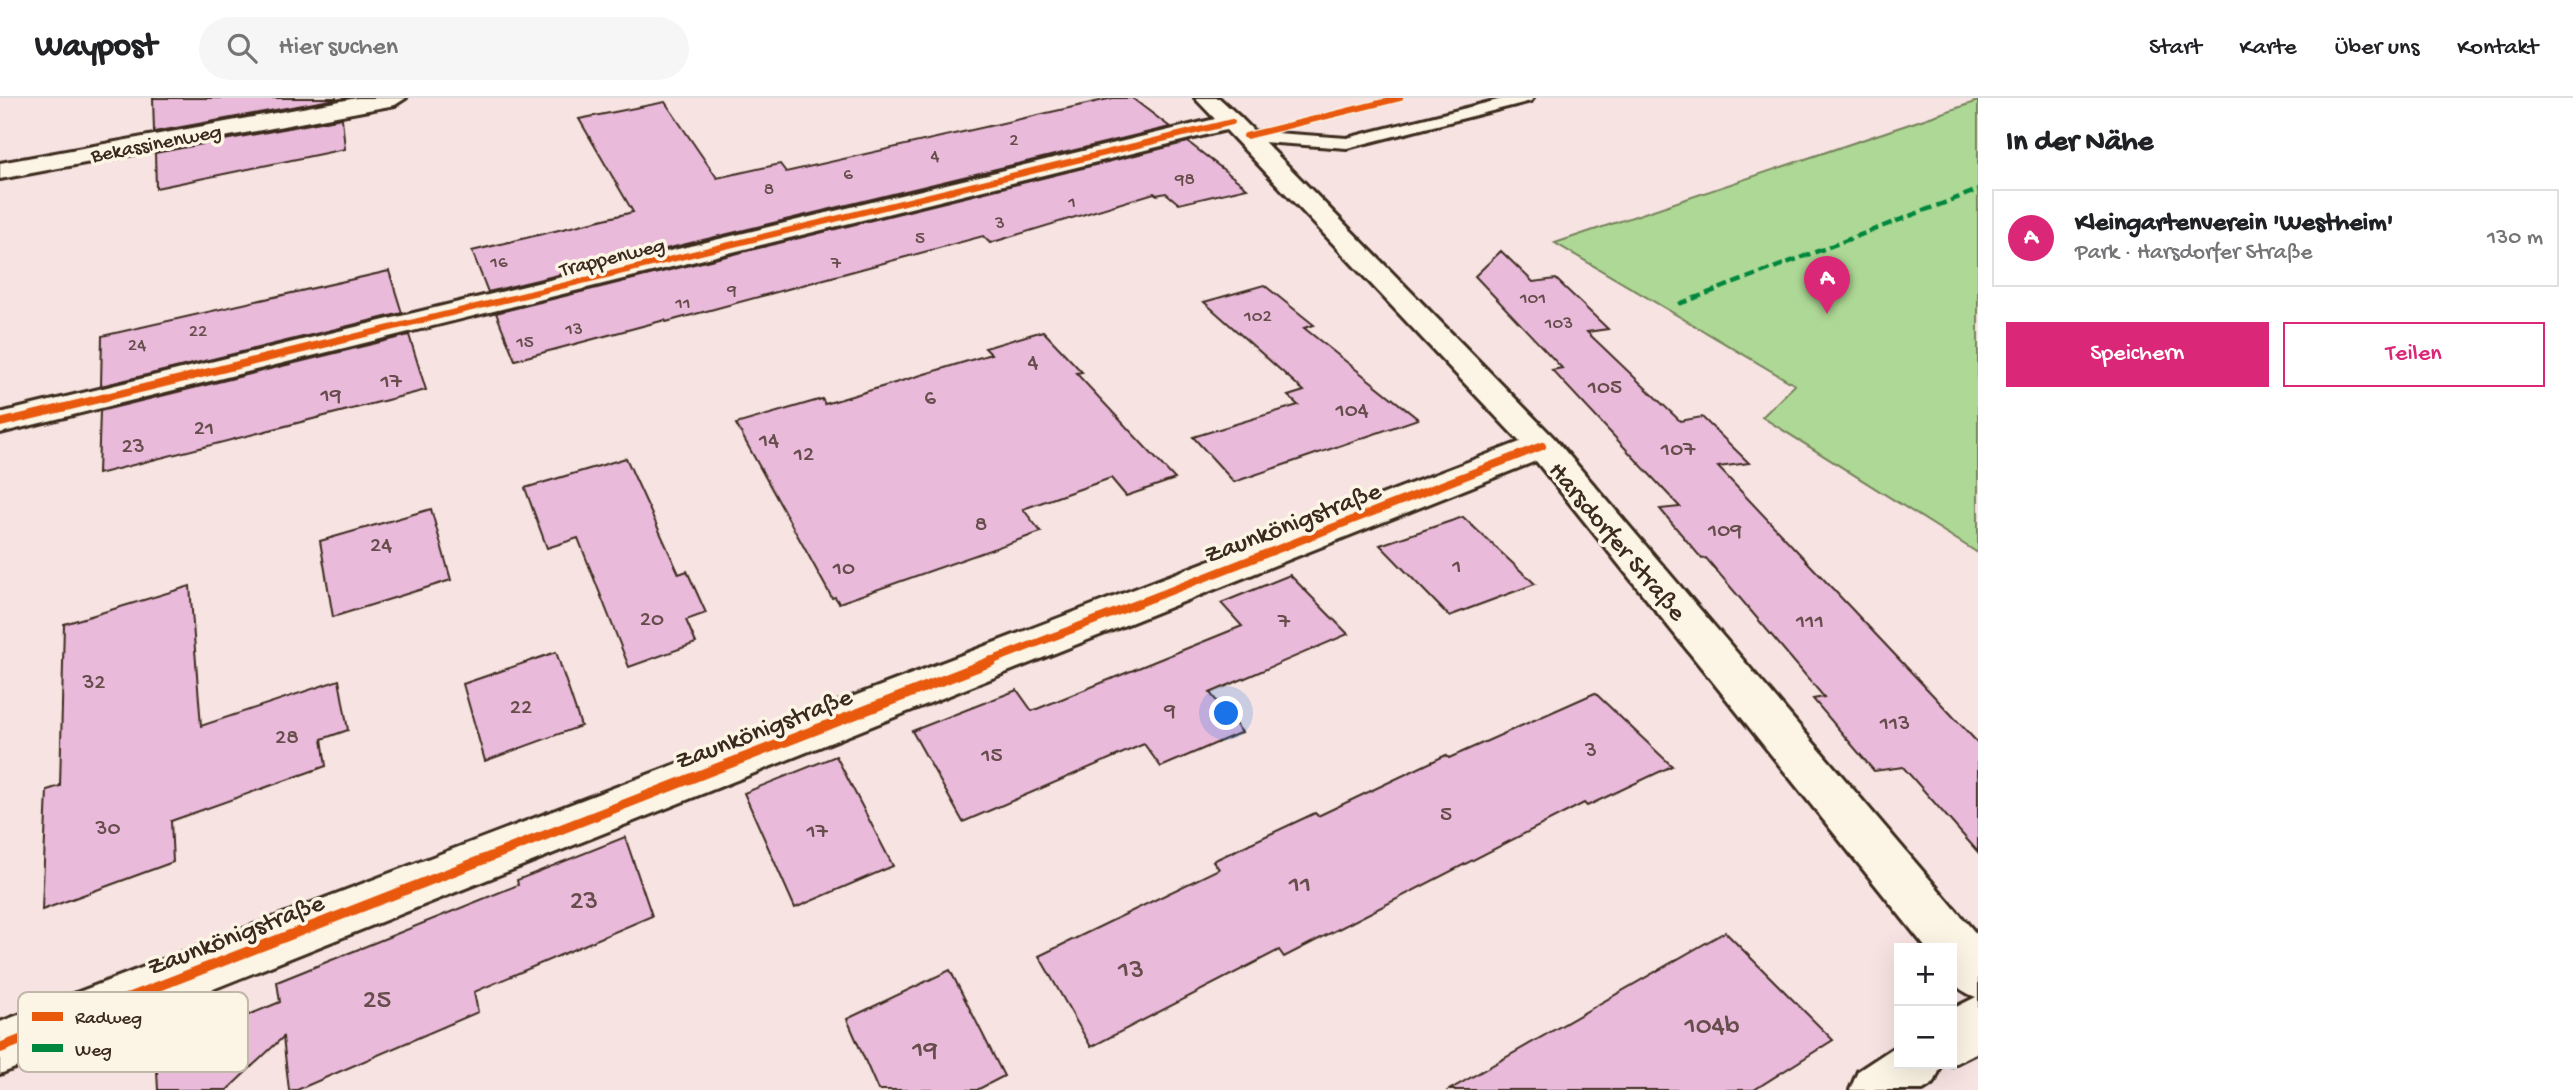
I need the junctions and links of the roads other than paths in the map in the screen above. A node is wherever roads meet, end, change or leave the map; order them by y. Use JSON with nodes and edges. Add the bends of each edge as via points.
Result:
{"nodes":[{"id":1,"x":395,"y":98,"type":"edge"},
{"id":2,"x":1206,"y":98,"type":"edge"},
{"id":3,"x":1525,"y":98,"type":"edge"},
{"id":4,"x":1239,"y":129,"type":"junction"},
{"id":5,"x":0,"y":171,"type":"edge"},
{"id":6,"x":0,"y":423,"type":"edge"},
{"id":7,"x":1542,"y":446,"type":"junction"},
{"id":8,"x":1978,"y":974,"type":"edge"},
{"id":9,"x":143,"y":992,"type":"edge"},
{"id":10,"x":1978,"y":1021,"type":"edge"},
{"id":11,"x":1957,"y":1036,"type":"edge"},
{"id":12,"x":18,"y":1041,"type":"edge"},
{"id":13,"x":0,"y":1048,"type":"edge"},
{"id":14,"x":1908,"y":1069,"type":"edge"},
{"id":15,"x":1877,"y":1090,"type":"edge"}],
"edges":[{"from":1,"to":5,"type":"street","name":"Bekassinenweg"},
{"from":2,"to":4,"type":"street","name":"Harsdorfer Straße"},
{"from":3,"to":4,"type":"lane","via":[[1347,143]]},
{"from":4,"to":6,"type":"street","name":"Trappenweg"},
{"from":4,"to":7,"type":"street","name":"Harsdorfer Straße"},
{"from":7,"to":8,"type":"street","name":"Harsdorfer Straße"},
{"from":7,"to":9,"type":"street","name":"Zaunkönigstraße"},
{"from":10,"to":11,"type":"street"},
{"from":12,"to":13,"type":"street","name":"Zaunkönigstraße"},
{"from":14,"to":15,"type":"street"}]}
